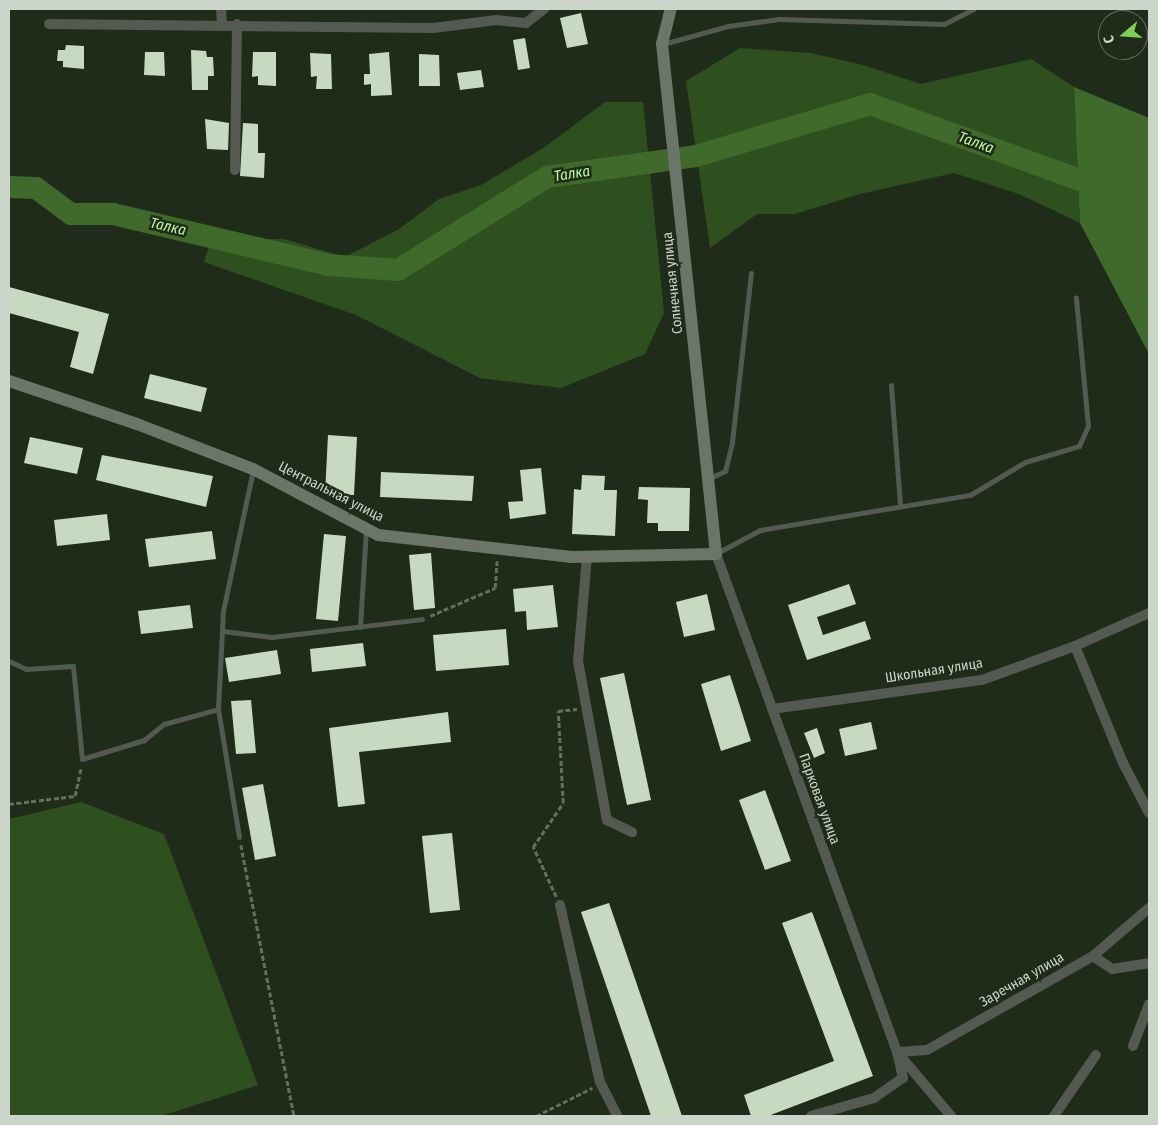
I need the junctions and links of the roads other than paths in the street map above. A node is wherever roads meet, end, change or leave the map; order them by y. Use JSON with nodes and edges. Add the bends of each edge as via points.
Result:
{"nodes":[{"id":1,"x":220,"y":9,"type":"edge"},
{"id":2,"x":544,"y":9,"type":"edge"},
{"id":3,"x":671,"y":9,"type":"edge"},
{"id":4,"x":973,"y":9,"type":"edge"},
{"id":5,"x":49,"y":24,"type":"dead end"},
{"id":6,"x":222,"y":24,"type":"junction"},
{"id":7,"x":236,"y":24,"type":"junction"},
{"id":8,"x":662,"y":44,"type":"junction"},
{"id":9,"x":235,"y":170,"type":"dead end"},
{"id":10,"x":751,"y":273,"type":"dead end"},
{"id":11,"x":1076,"y":298,"type":"dead end"},
{"id":12,"x":9,"y":381,"type":"edge"},
{"id":13,"x":892,"y":385,"type":"dead end"},
{"id":14,"x":253,"y":469,"type":"junction"},
{"id":15,"x":710,"y":478,"type":"junction"},
{"id":16,"x":900,"y":506,"type":"junction"},
{"id":17,"x":366,"y":528,"type":"junction"},
{"id":18,"x":716,"y":554,"type":"junction"},
{"id":19,"x":587,"y":556,"type":"junction"},
{"id":20,"x":1149,"y":613,"type":"edge"},
{"id":21,"x":422,"y":619,"type":"road end"},
{"id":22,"x":360,"y":627,"type":"junction"},
{"id":23,"x":222,"y":631,"type":"junction"},
{"id":24,"x":1075,"y":646,"type":"junction"},
{"id":25,"x":9,"y":661,"type":"edge"},
{"id":26,"x":218,"y":709,"type":"junction"},
{"id":27,"x":772,"y":709,"type":"junction"},
{"id":28,"x":1149,"y":813,"type":"edge"},
{"id":29,"x":632,"y":832,"type":"dead end"},
{"id":30,"x":239,"y":837,"type":"road end"},
{"id":31,"x":560,"y":905,"type":"road end"},
{"id":32,"x":1149,"y":908,"type":"edge"},
{"id":33,"x":1093,"y":956,"type":"junction"},
{"id":34,"x":1149,"y":963,"type":"edge"},
{"id":35,"x":1149,"y":1004,"type":"edge"},
{"id":36,"x":1133,"y":1046,"type":"dead end"},
{"id":37,"x":897,"y":1052,"type":"junction"},
{"id":38,"x":1096,"y":1055,"type":"dead end"},
{"id":39,"x":617,"y":1116,"type":"edge"},
{"id":40,"x":811,"y":1116,"type":"edge"},
{"id":41,"x":951,"y":1116,"type":"edge"},
{"id":42,"x":1054,"y":1116,"type":"edge"}],
"edges":[{"from":1,"to":6,"type":"street"},
{"from":2,"to":7,"type":"street","via":[[526,22],[496,20],[433,28]]},
{"from":3,"to":8,"type":"street","name":"Солнечная улица"},
{"from":4,"to":8,"type":"lane","via":[[944,24],[779,18],[728,26]]},
{"from":5,"to":6,"type":"street"},
{"from":6,"to":7,"type":"street"},
{"from":7,"to":9,"type":"street"},
{"from":8,"to":15,"type":"street","name":"Солнечная улица"},
{"from":10,"to":15,"type":"lane","via":[[732,442],[725,472]]},
{"from":11,"to":16,"type":"lane","via":[[1088,426],[1079,446],[1025,462],[970,495]]},
{"from":12,"to":14,"type":"street","name":"Центральная улица","via":[[137,424]]},
{"from":13,"to":16,"type":"lane"},
{"from":14,"to":17,"type":"street","name":"Центральная улица"},
{"from":14,"to":23,"type":"lane"},
{"from":15,"to":18,"type":"street","name":"Солнечная улица"},
{"from":16,"to":18,"type":"lane","via":[[760,530]]},
{"from":17,"to":19,"type":"street","name":"Центральная улица","via":[[378,535],[498,550]]},
{"from":17,"to":22,"type":"lane"},
{"from":18,"to":19,"type":"street","name":"Центральная улица"},
{"from":18,"to":27,"type":"street","name":"Парковая улица"},
{"from":19,"to":29,"type":"street","via":[[578,660],[607,820]]},
{"from":20,"to":24,"type":"street","name":"Школьная улица"},
{"from":21,"to":22,"type":"lane"},
{"from":22,"to":23,"type":"lane","via":[[272,637]]},
{"from":23,"to":26,"type":"lane"},
{"from":24,"to":27,"type":"street","name":"Школьная улица","via":[[982,680]]},
{"from":24,"to":28,"type":"street","via":[[1123,763]]},
{"from":25,"to":26,"type":"lane","via":[[26,669],[73,666],[82,759],[144,740],[164,724]]},
{"from":26,"to":30,"type":"lane"},
{"from":27,"to":37,"type":"street","name":"Парковая улица"},
{"from":31,"to":39,"type":"street","via":[[600,1082]]},
{"from":32,"to":33,"type":"street","name":"Заречная улица"},
{"from":33,"to":34,"type":"street","via":[[1112,969]]},
{"from":33,"to":37,"type":"street","name":"Заречная улица","via":[[928,1050]]},
{"from":35,"to":36,"type":"street"},
{"from":37,"to":40,"type":"street","name":"Парковая улица","via":[[903,1078],[874,1098]]},
{"from":37,"to":41,"type":"street","name":"Парковая улица"},
{"from":38,"to":42,"type":"street"}]}
